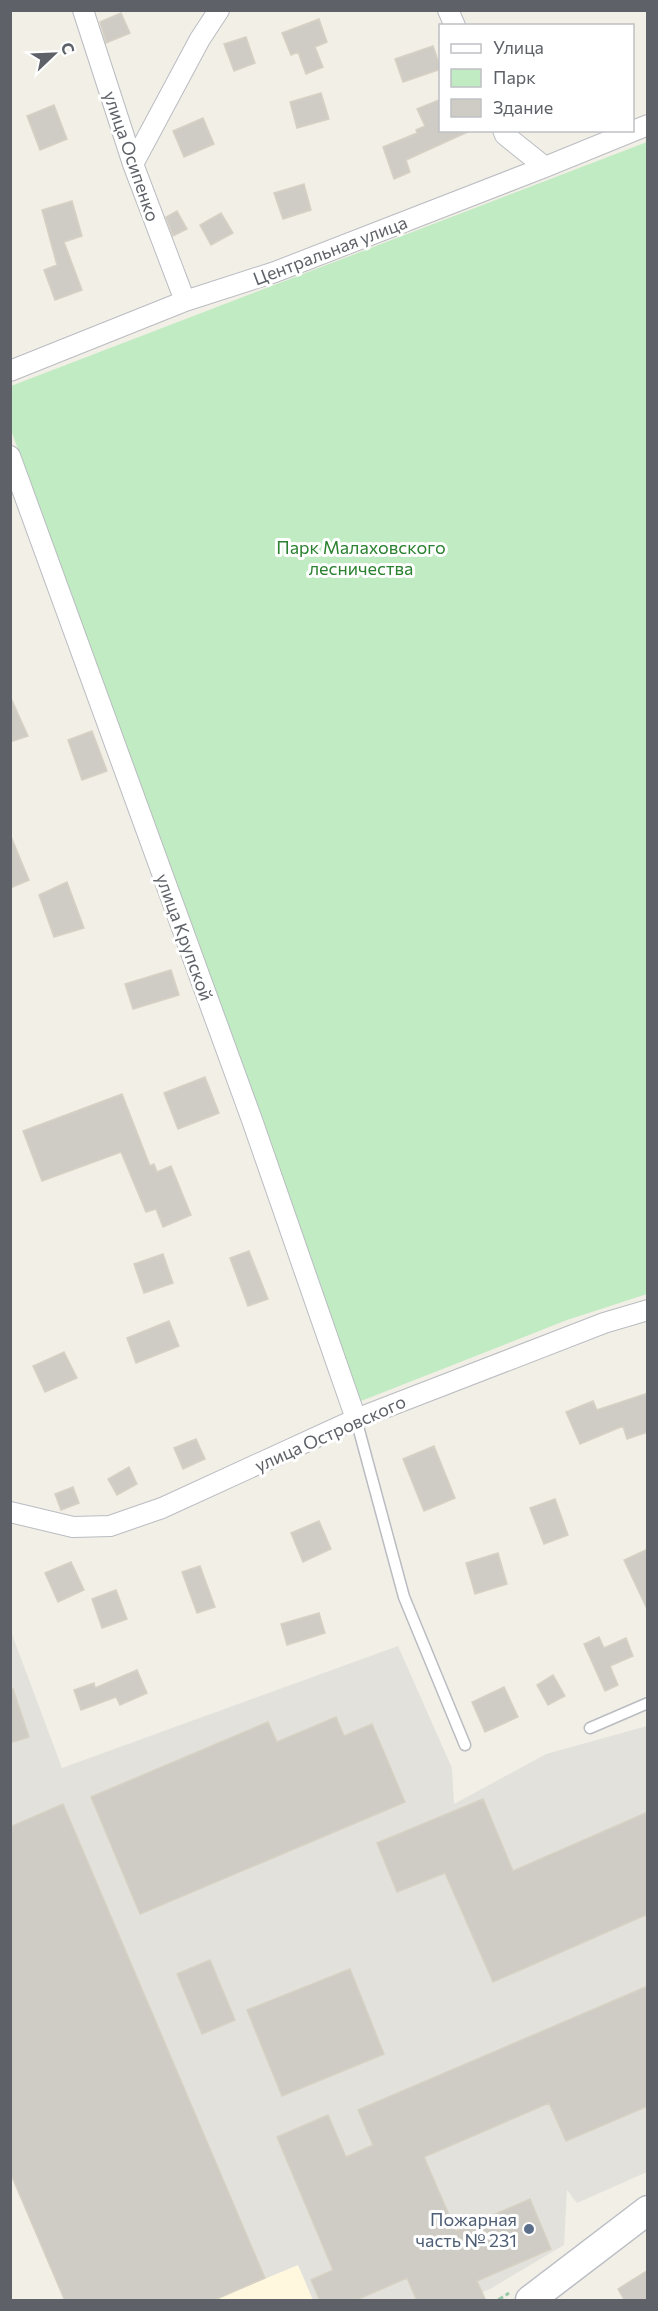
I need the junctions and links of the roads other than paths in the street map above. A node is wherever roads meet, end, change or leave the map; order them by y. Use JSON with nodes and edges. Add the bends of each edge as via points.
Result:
{"nodes":[{"id":1,"x":82,"y":10,"type":"edge"},
{"id":2,"x":219,"y":10,"type":"edge"},
{"id":3,"x":648,"y":125,"type":"edge"},
{"id":4,"x":634,"y":131,"type":"edge"},
{"id":5,"x":504,"y":132,"type":"edge"},
{"id":6,"x":631,"y":132,"type":"edge"},
{"id":7,"x":133,"y":164,"type":"junction"},
{"id":8,"x":545,"y":167,"type":"junction"},
{"id":9,"x":185,"y":301,"type":"junction"},
{"id":10,"x":10,"y":371,"type":"edge"},
{"id":11,"x":10,"y":456,"type":"edge"},
{"id":12,"x":648,"y":1310,"type":"edge"},
{"id":13,"x":356,"y":1419,"type":"junction"},
{"id":14,"x":10,"y":1512,"type":"edge"},
{"id":15,"x":648,"y":1703,"type":"edge"},
{"id":16,"x":590,"y":1728,"type":"dead end"},
{"id":17,"x":465,"y":1745,"type":"dead end"},
{"id":18,"x":644,"y":2217,"type":"edge"},
{"id":19,"x":530,"y":2301,"type":"edge"}],
"edges":[{"from":1,"to":7,"type":"street","name":"улица Осипенко"},
{"from":2,"to":7,"type":"street"},
{"from":3,"to":4,"type":"street","name":"Центральная улица"},
{"from":5,"to":8,"type":"street"},
{"from":6,"to":8,"type":"street","name":"Центральная улица"},
{"from":7,"to":9,"type":"street","name":"улица Осипенко"},
{"from":8,"to":9,"type":"street","name":"Центральная улица","via":[[275,272]]},
{"from":9,"to":10,"type":"street","name":"Центральная улица"},
{"from":11,"to":13,"type":"street","name":"улица Крупской","via":[[252,1120]]},
{"from":12,"to":13,"type":"street","name":"улица Островского","via":[[604,1323]]},
{"from":13,"to":14,"type":"street","name":"улица Островского","via":[[162,1508],[110,1526],[73,1527]]},
{"from":13,"to":17,"type":"lane","via":[[404,1597]]},
{"from":15,"to":16,"type":"lane"},
{"from":18,"to":19,"type":"main road"}]}
